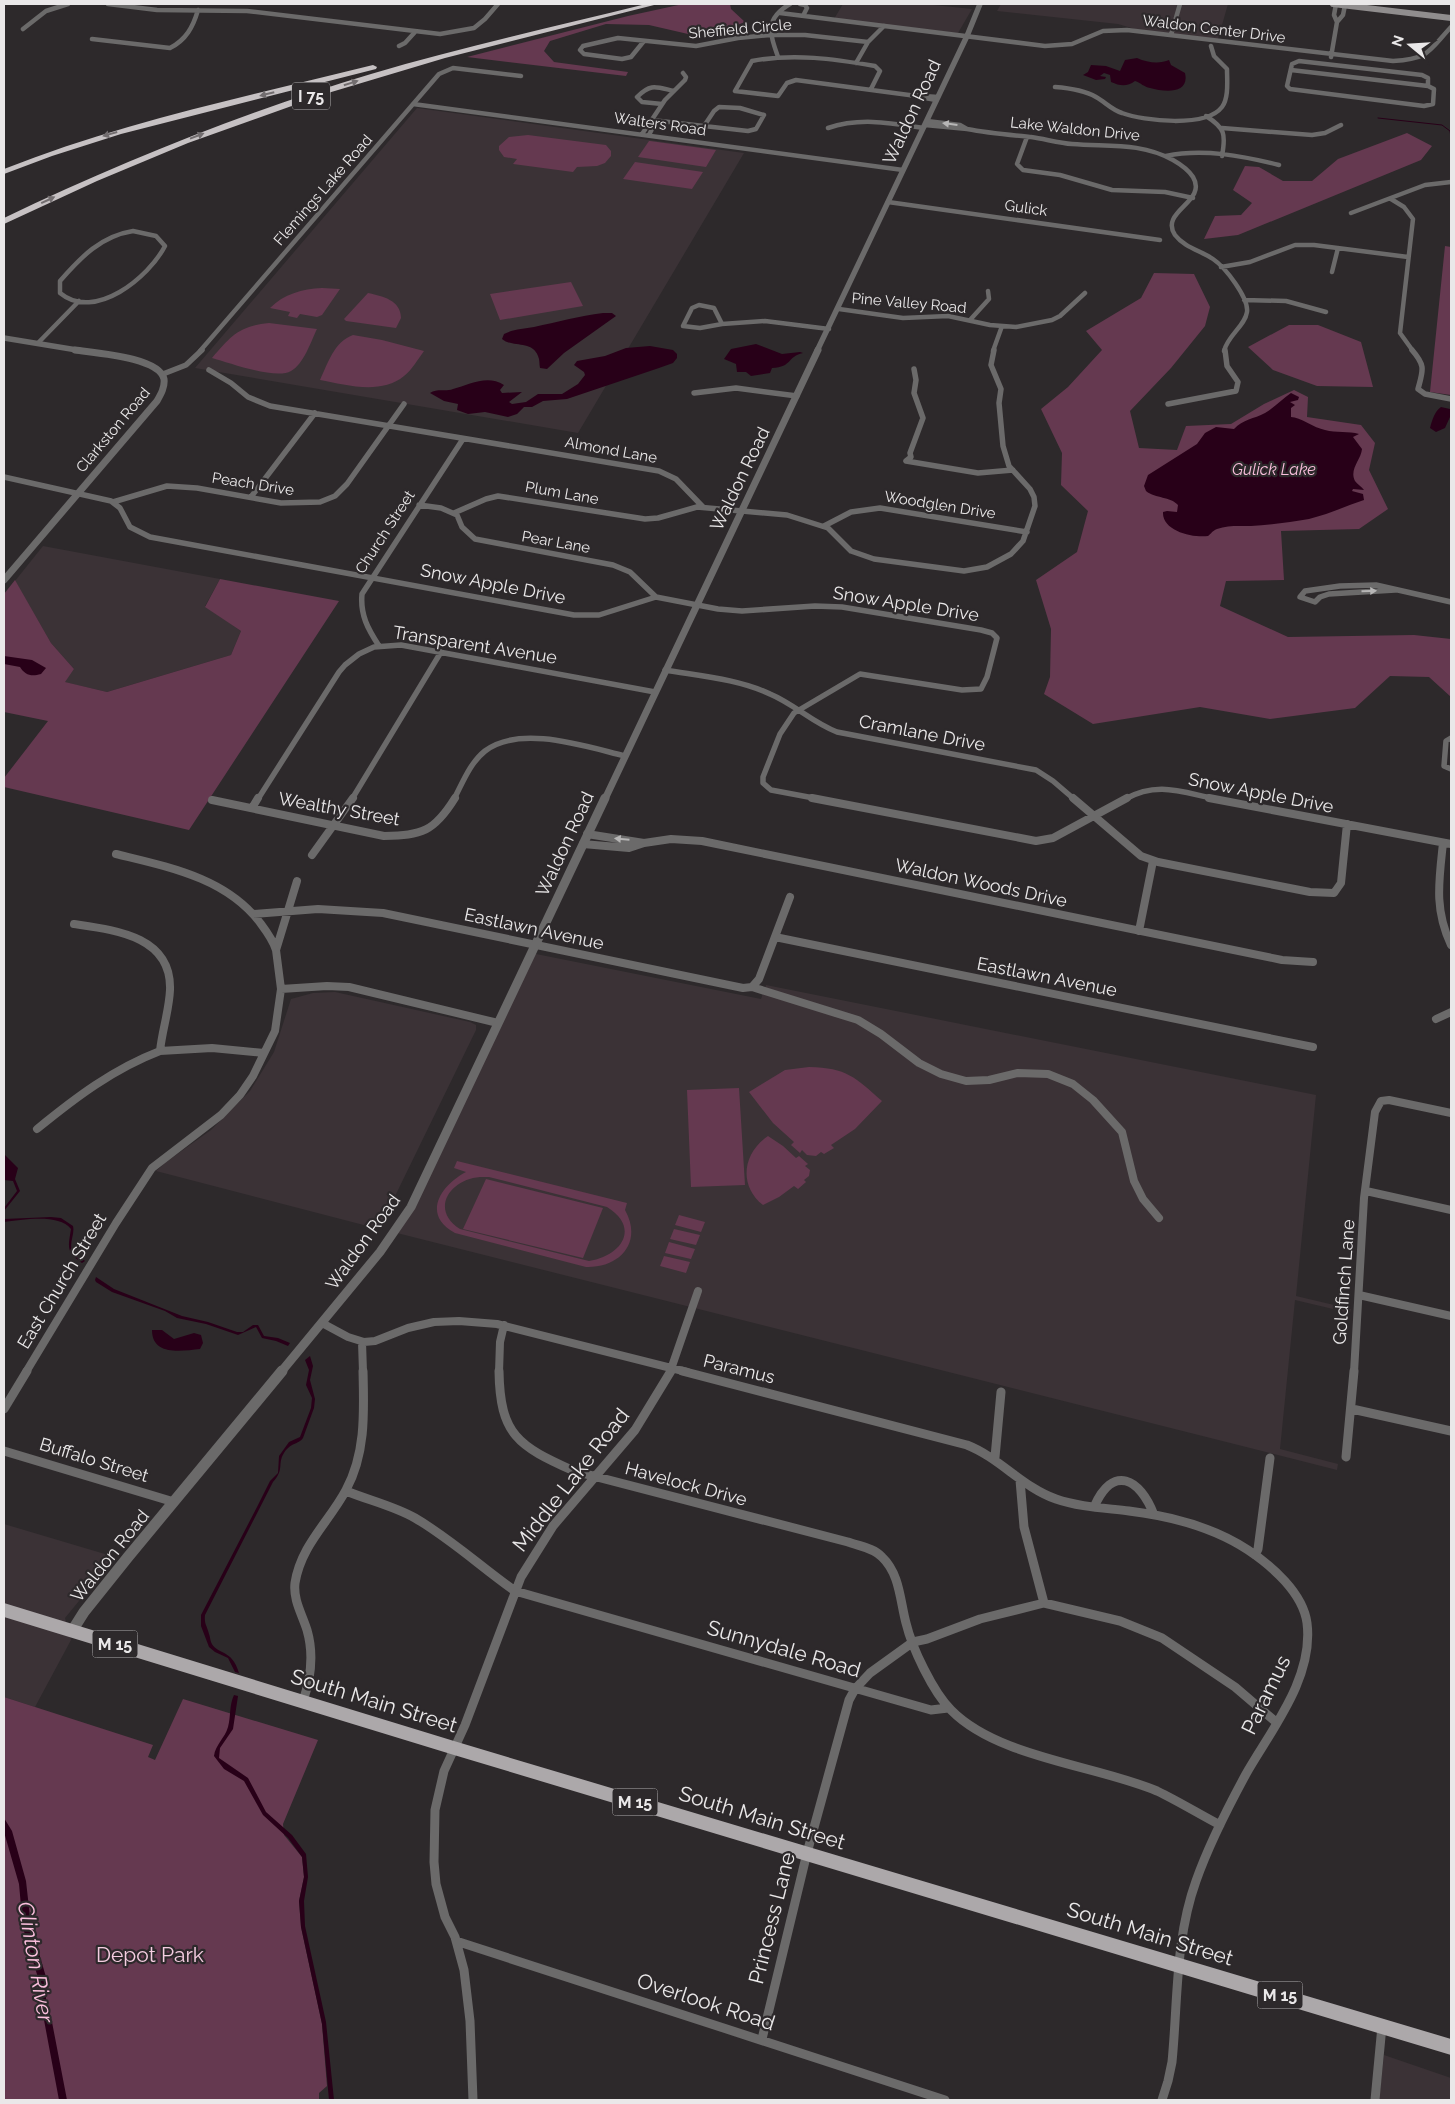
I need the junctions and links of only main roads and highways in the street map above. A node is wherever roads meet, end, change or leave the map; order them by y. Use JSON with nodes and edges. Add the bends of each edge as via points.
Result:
{"nodes":[{"id":1,"x":621,"y":4,"type":"edge"},
{"id":2,"x":652,"y":4,"type":"edge"},
{"id":3,"x":658,"y":4,"type":"edge"},
{"id":4,"x":1334,"y":4,"type":"edge"},
{"id":5,"x":1376,"y":4,"type":"edge"},
{"id":6,"x":1415,"y":11,"type":"junction"},
{"id":7,"x":1450,"y":16,"type":"edge"},
{"id":8,"x":4,"y":172,"type":"edge"},
{"id":9,"x":4,"y":221,"type":"edge"},
{"id":10,"x":4,"y":1610,"type":"edge"},
{"id":11,"x":1451,"y":2047,"type":"edge"}],
"edges":[{"from":1,"to":8,"type":"highway","number":"I 75","one_way":true,"via":[[118,132]]},
{"from":2,"to":3,"type":"highway"},
{"from":9,"to":2,"type":"highway","number":"I 75","one_way":true,"via":[[99,176],[318,94],[383,73]]},
{"from":4,"to":6,"type":"main road"},
{"from":5,"to":6,"type":"main road"},
{"from":6,"to":7,"type":"main road"},
{"from":10,"to":11,"type":"main road","name":"South Main Street","number":"M 15"}]}
